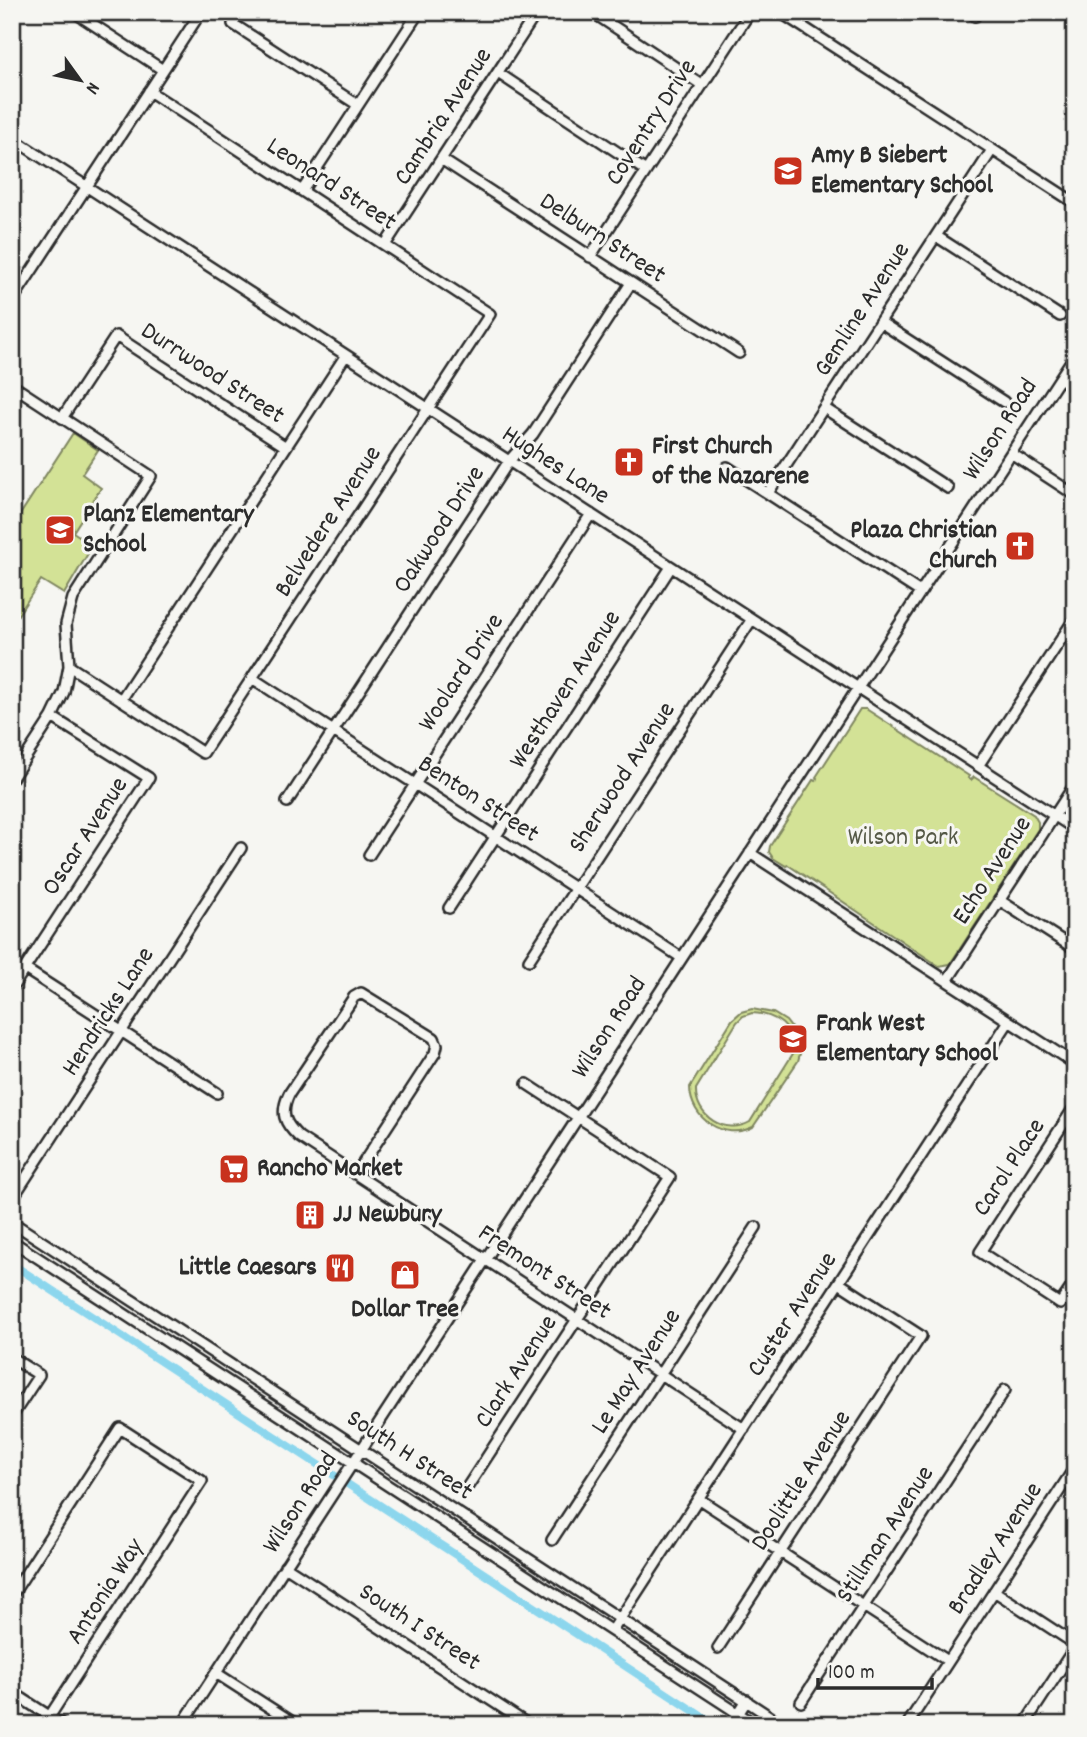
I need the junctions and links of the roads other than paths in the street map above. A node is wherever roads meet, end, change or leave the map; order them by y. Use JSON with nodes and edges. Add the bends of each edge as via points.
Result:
{"nodes":[{"id":1,"x":74,"y":12,"type":"edge"},
{"id":2,"x":201,"y":12,"type":"edge"},
{"id":3,"x":404,"y":12,"type":"edge"},
{"id":4,"x":537,"y":12,"type":"edge"},
{"id":5,"x":592,"y":12,"type":"edge"},
{"id":6,"x":750,"y":12,"type":"edge"},
{"id":7,"x":780,"y":12,"type":"edge"},
{"id":8,"x":417,"y":16,"type":"edge"},
{"id":9,"x":233,"y":24,"type":"dead end"},
{"id":10,"x":163,"y":70,"type":"junction"},
{"id":11,"x":498,"y":74,"type":"junction"},
{"id":12,"x":702,"y":85,"type":"junction"},
{"id":13,"x":149,"y":91,"type":"junction"},
{"id":14,"x":358,"y":105,"type":"junction"},
{"id":15,"x":12,"y":138,"type":"edge"},
{"id":16,"x":992,"y":150,"type":"junction"},
{"id":17,"x":441,"y":159,"type":"junction"},
{"id":18,"x":646,"y":171,"type":"junction"},
{"id":19,"x":87,"y":187,"type":"junction"},
{"id":20,"x":302,"y":191,"type":"junction"},
{"id":21,"x":1075,"y":203,"type":"edge"},
{"id":22,"x":936,"y":236,"type":"junction"},
{"id":23,"x":385,"y":245,"type":"junction"},
{"id":24,"x":590,"y":257,"type":"junction"},
{"id":25,"x":631,"y":283,"type":"junction"},
{"id":26,"x":12,"y":301,"type":"edge"},
{"id":27,"x":490,"y":314,"type":"joint"},
{"id":28,"x":1060,"y":316,"type":"dead end"},
{"id":29,"x":880,"y":322,"type":"junction"},
{"id":30,"x":739,"y":353,"type":"dead end"},
{"id":31,"x":346,"y":355,"type":"junction"},
{"id":32,"x":1075,"y":355,"type":"edge"},
{"id":33,"x":1060,"y":377,"type":"junction"},
{"id":34,"x":12,"y":385,"type":"edge"},
{"id":35,"x":1075,"y":387,"type":"edge"},
{"id":36,"x":1004,"y":402,"type":"dead end"},
{"id":37,"x":428,"y":408,"type":"junction"},
{"id":38,"x":824,"y":408,"type":"junction"},
{"id":39,"x":62,"y":418,"type":"junction"},
{"id":40,"x":286,"y":447,"type":"junction"},
{"id":41,"x":1011,"y":453,"type":"junction"},
{"id":42,"x":509,"y":461,"type":"junction"},
{"id":43,"x":727,"y":467,"type":"dead end"},
{"id":44,"x":948,"y":488,"type":"dead end"},
{"id":45,"x":768,"y":493,"type":"junction"},
{"id":46,"x":1075,"y":495,"type":"edge"},
{"id":47,"x":591,"y":514,"type":"junction"},
{"id":48,"x":671,"y":566,"type":"junction"},
{"id":49,"x":920,"y":592,"type":"junction"},
{"id":50,"x":1075,"y":618,"type":"edge"},
{"id":51,"x":752,"y":619,"type":"junction"},
{"id":52,"x":69,"y":666,"type":"junction"},
{"id":53,"x":252,"y":678,"type":"junction"},
{"id":54,"x":858,"y":688,"type":"junction"},
{"id":55,"x":121,"y":700,"type":"junction"},
{"id":56,"x":52,"y":717,"type":"junction"},
{"id":57,"x":334,"y":731,"type":"junction"},
{"id":58,"x":978,"y":766,"type":"junction"},
{"id":59,"x":12,"y":778,"type":"edge"},
{"id":60,"x":415,"y":784,"type":"junction"},
{"id":61,"x":1075,"y":784,"type":"edge"},
{"id":62,"x":287,"y":802,"type":"dead end"},
{"id":63,"x":1054,"y":815,"type":"junction"},
{"id":64,"x":1075,"y":829,"type":"edge"},
{"id":65,"x":495,"y":836,"type":"junction"},
{"id":66,"x":240,"y":848,"type":"dead end"},
{"id":67,"x":750,"y":853,"type":"junction"},
{"id":68,"x":369,"y":855,"type":"dead end"},
{"id":69,"x":576,"y":888,"type":"junction"},
{"id":70,"x":999,"y":900,"type":"junction"},
{"id":71,"x":449,"y":908,"type":"dead end"},
{"id":72,"x":1075,"y":949,"type":"edge"},
{"id":73,"x":682,"y":958,"type":"junction"},
{"id":74,"x":529,"y":960,"type":"dead end"},
{"id":75,"x":25,"y":969,"type":"junction"},
{"id":76,"x":947,"y":981,"type":"junction"},
{"id":77,"x":12,"y":988,"type":"edge"},
{"id":78,"x":1009,"y":1021,"type":"junction"},
{"id":79,"x":121,"y":1032,"type":"junction"},
{"id":80,"x":1075,"y":1064,"type":"edge"},
{"id":81,"x":527,"y":1084,"type":"dead end"},
{"id":82,"x":217,"y":1093,"type":"dead end"},
{"id":83,"x":1075,"y":1106,"type":"edge"},
{"id":84,"x":578,"y":1115,"type":"junction"},
{"id":85,"x":356,"y":1174,"type":"junction"},
{"id":86,"x":12,"y":1199,"type":"edge"},
{"id":87,"x":12,"y":1223,"type":"edge"},
{"id":88,"x":757,"y":1227,"type":"dead end"},
{"id":89,"x":12,"y":1241,"type":"edge"},
{"id":90,"x":485,"y":1260,"type":"junction"},
{"id":91,"x":1075,"y":1282,"type":"edge"},
{"id":92,"x":839,"y":1283,"type":"junction"},
{"id":93,"x":577,"y":1320,"type":"junction"},
{"id":94,"x":12,"y":1358,"type":"edge"},
{"id":95,"x":660,"y":1374,"type":"junction"},
{"id":96,"x":1005,"y":1390,"type":"dead end"},
{"id":97,"x":12,"y":1416,"type":"edge"},
{"id":98,"x":744,"y":1429,"type":"junction"},
{"id":99,"x":361,"y":1449,"type":"junction"},
{"id":100,"x":353,"y":1462,"type":"junction"},
{"id":101,"x":1075,"y":1467,"type":"edge"},
{"id":102,"x":468,"y":1486,"type":"dead end"},
{"id":103,"x":699,"y":1499,"type":"junction"},
{"id":104,"x":552,"y":1540,"type":"dead end"},
{"id":105,"x":780,"y":1552,"type":"junction"},
{"id":106,"x":285,"y":1566,"type":"junction"},
{"id":107,"x":994,"y":1591,"type":"junction"},
{"id":108,"x":12,"y":1595,"type":"edge"},
{"id":109,"x":864,"y":1606,"type":"junction"},
{"id":110,"x":620,"y":1619,"type":"junction"},
{"id":111,"x":612,"y":1631,"type":"junction"},
{"id":112,"x":1075,"y":1645,"type":"edge"},
{"id":113,"x":718,"y":1648,"type":"dead end"},
{"id":114,"x":948,"y":1661,"type":"junction"},
{"id":115,"x":216,"y":1672,"type":"junction"},
{"id":116,"x":12,"y":1692,"type":"edge"},
{"id":117,"x":747,"y":1700,"type":"junction"},
{"id":118,"x":802,"y":1702,"type":"dead end"},
{"id":119,"x":738,"y":1713,"type":"junction"},
{"id":120,"x":47,"y":1721,"type":"edge"},
{"id":121,"x":63,"y":1725,"type":"edge"},
{"id":122,"x":182,"y":1725,"type":"edge"},
{"id":123,"x":297,"y":1725,"type":"edge"},
{"id":124,"x":529,"y":1725,"type":"edge"},
{"id":125,"x":731,"y":1725,"type":"edge"},
{"id":126,"x":756,"y":1725,"type":"edge"},
{"id":127,"x":783,"y":1725,"type":"edge"},
{"id":128,"x":907,"y":1725,"type":"edge"},
{"id":129,"x":1024,"y":1725,"type":"edge"}],
"edges":[{"from":1,"to":10,"type":"street"},
{"from":2,"to":10,"type":"street"},
{"from":3,"to":8,"type":"street"},
{"from":4,"to":11,"type":"street","name":"Cambria Avenue"},
{"from":5,"to":12,"type":"street"},
{"from":6,"to":12,"type":"street","name":"Coventry Drive"},
{"from":7,"to":16,"type":"street"},
{"from":8,"to":14,"type":"street"},
{"from":9,"to":14,"type":"street"},
{"from":10,"to":13,"type":"street"},
{"from":11,"to":17,"type":"street","name":"Cambria Avenue"},
{"from":11,"to":18,"type":"street"},
{"from":12,"to":18,"type":"street","name":"Coventry Drive"},
{"from":13,"to":19,"type":"street"},
{"from":13,"to":20,"type":"street","name":"Leonard Street"},
{"from":14,"to":20,"type":"street"},
{"from":15,"to":19,"type":"street","name":"Hughes Lane"},
{"from":16,"to":21,"type":"street"},
{"from":16,"to":22,"type":"street","name":"Gemline Avenue"},
{"from":17,"to":23,"type":"street","name":"Cambria Avenue"},
{"from":17,"to":24,"type":"street","name":"Delburn Street"},
{"from":18,"to":24,"type":"street","name":"Coventry Drive"},
{"from":19,"to":26,"type":"street"},
{"from":19,"to":31,"type":"street","name":"Hughes Lane"},
{"from":20,"to":23,"type":"street","name":"Leonard Street"},
{"from":22,"to":28,"type":"street"},
{"from":22,"to":29,"type":"street","name":"Gemline Avenue"},
{"from":23,"to":27,"type":"street","name":"Leonard Street"},
{"from":24,"to":25,"type":"street","name":"Delburn Street"},
{"from":25,"to":30,"type":"street","name":"Delburn Street"},
{"from":25,"to":42,"type":"street","name":"Oakwood Drive","via":[[533,434]]},
{"from":27,"to":37,"type":"street","name":"Belvedere Avenue"},
{"from":29,"to":36,"type":"street"},
{"from":29,"to":38,"type":"street","name":"Gemline Avenue"},
{"from":31,"to":37,"type":"street","name":"Hughes Lane"},
{"from":31,"to":40,"type":"street"},
{"from":32,"to":33,"type":"street","name":"Wilson Road"},
{"from":33,"to":35,"type":"street"},
{"from":33,"to":41,"type":"street","name":"Wilson Road"},
{"from":34,"to":39,"type":"street"},
{"from":37,"to":42,"type":"street","name":"Hughes Lane"},
{"from":37,"to":53,"type":"street","name":"Belvedere Avenue"},
{"from":38,"to":44,"type":"street"},
{"from":38,"to":45,"type":"street","name":"Gemline Avenue"},
{"from":39,"to":40,"type":"street","name":"Durrwood Street","via":[[116,336]]},
{"from":39,"to":52,"type":"street","via":[[151,476],[73,598],[66,624]]},
{"from":40,"to":55,"type":"street"},
{"from":41,"to":46,"type":"street"},
{"from":41,"to":49,"type":"street","name":"Wilson Road"},
{"from":42,"to":47,"type":"street","name":"Hughes Lane"},
{"from":42,"to":57,"type":"street","name":"Oakwood Drive"},
{"from":43,"to":45,"type":"street"},
{"from":45,"to":49,"type":"street"},
{"from":47,"to":48,"type":"street","name":"Hughes Lane"},
{"from":47,"to":60,"type":"street","name":"Woolard Drive"},
{"from":48,"to":51,"type":"street","name":"Hughes Lane"},
{"from":48,"to":65,"type":"street","name":"Westhaven Avenue"},
{"from":49,"to":54,"type":"street","name":"Wilson Road"},
{"from":50,"to":58,"type":"street"},
{"from":51,"to":54,"type":"street","name":"Hughes Lane"},
{"from":51,"to":69,"type":"street","name":"Sherwood Avenue"},
{"from":52,"to":55,"type":"street"},
{"from":52,"to":56,"type":"street"},
{"from":53,"to":55,"type":"street","name":"Belvedere Avenue","via":[[203,753]]},
{"from":53,"to":57,"type":"street","name":"Benton Street"},
{"from":54,"to":58,"type":"street","name":"Hughes Lane"},
{"from":54,"to":67,"type":"street","name":"Wilson Road"},
{"from":56,"to":59,"type":"street"},
{"from":56,"to":75,"type":"street","name":"Oscar Avenue","via":[[149,778]]},
{"from":57,"to":60,"type":"street","name":"Benton Street"},
{"from":57,"to":62,"type":"street","name":"Oakwood Drive"},
{"from":58,"to":63,"type":"street","name":"Hughes Lane"},
{"from":60,"to":65,"type":"street","name":"Benton Street"},
{"from":60,"to":68,"type":"street","name":"Woolard Drive"},
{"from":61,"to":63,"type":"street","name":"Echo Avenue"},
{"from":63,"to":64,"type":"street","name":"Hughes Lane"},
{"from":63,"to":70,"type":"street","name":"Echo Avenue"},
{"from":65,"to":69,"type":"street","name":"Benton Street"},
{"from":65,"to":71,"type":"street","name":"Westhaven Avenue"},
{"from":66,"to":79,"type":"street","name":"Hendricks Lane"},
{"from":67,"to":73,"type":"street","name":"Wilson Road"},
{"from":67,"to":76,"type":"street"},
{"from":69,"to":73,"type":"street","name":"Benton Street"},
{"from":69,"to":74,"type":"street","name":"Sherwood Avenue"},
{"from":70,"to":72,"type":"street"},
{"from":70,"to":76,"type":"street","name":"Echo Avenue"},
{"from":73,"to":84,"type":"street","name":"Wilson Road"},
{"from":75,"to":77,"type":"street","name":"Oscar Avenue"},
{"from":75,"to":79,"type":"street"},
{"from":76,"to":78,"type":"street"},
{"from":78,"to":80,"type":"street"},
{"from":78,"to":92,"type":"street","name":"Custer Avenue"},
{"from":79,"to":82,"type":"street"},
{"from":79,"to":86,"type":"street","name":"Hendricks Lane"},
{"from":81,"to":84,"type":"street"},
{"from":83,"to":91,"type":"street","name":"Carol Place","via":[[980,1252],[1060,1304]]},
{"from":84,"to":90,"type":"street","name":"Wilson Road"},
{"from":84,"to":93,"type":"street","name":"Clark Avenue","via":[[670,1177]]},
{"from":85,"to":85,"type":"street","name":"Fremont Street","via":[[299,1137],[287,1126],[283,1114],[289,1094],[357,994],[366,994],[438,1045]]},
{"from":85,"to":90,"type":"street","name":"Fremont Street"},
{"from":87,"to":99,"type":"street","name":"South H Street"},
{"from":88,"to":95,"type":"street","name":"Le May Avenue"},
{"from":89,"to":100,"type":"street","name":"South H Street"},
{"from":90,"to":93,"type":"street","name":"Fremont Street"},
{"from":90,"to":99,"type":"street","name":"Wilson Road"},
{"from":92,"to":98,"type":"street","name":"Custer Avenue"},
{"from":92,"to":105,"type":"street","name":"Doolittle Avenue","via":[[921,1336]]},
{"from":93,"to":95,"type":"street","name":"Fremont Street"},
{"from":93,"to":102,"type":"street","name":"Clark Avenue"},
{"from":94,"to":97,"type":"street","via":[[39,1375]]},
{"from":95,"to":98,"type":"street","name":"Fremont Street"},
{"from":95,"to":104,"type":"street","name":"Le May Avenue"},
{"from":96,"to":109,"type":"street","name":"Stillman Avenue"},
{"from":98,"to":103,"type":"street","name":"Custer Avenue"},
{"from":99,"to":100,"type":"street","name":"Wilson Road"},
{"from":99,"to":110,"type":"street","name":"South H Street"},
{"from":100,"to":106,"type":"street","name":"Wilson Road"},
{"from":100,"to":111,"type":"street","name":"South H Street"},
{"from":101,"to":107,"type":"street","name":"Bradley Avenue"},
{"from":103,"to":105,"type":"street"},
{"from":103,"to":110,"type":"street","name":"Custer Avenue"},
{"from":105,"to":109,"type":"street"},
{"from":105,"to":113,"type":"street","name":"Doolittle Avenue"},
{"from":106,"to":115,"type":"street","name":"Wilson Road"},
{"from":106,"to":124,"type":"street","name":"South I Street"},
{"from":107,"to":112,"type":"street"},
{"from":107,"to":114,"type":"street","name":"Bradley Avenue"},
{"from":108,"to":120,"type":"street","name":"Antonia Way","via":[[120,1428],[202,1481]]},
{"from":109,"to":114,"type":"street"},
{"from":109,"to":118,"type":"street","name":"Stillman Avenue"},
{"from":110,"to":111,"type":"street","name":"Custer Avenue"},
{"from":110,"to":117,"type":"street","name":"South H Street"},
{"from":111,"to":119,"type":"street","name":"South H Street"},
{"from":112,"to":129,"type":"street"},
{"from":114,"to":128,"type":"street","name":"Bradley Avenue"},
{"from":115,"to":122,"type":"street","name":"Wilson Road"},
{"from":115,"to":123,"type":"street"},
{"from":116,"to":120,"type":"street"},
{"from":117,"to":119,"type":"street"},
{"from":117,"to":127,"type":"street","name":"South H Street"},
{"from":119,"to":125,"type":"street"},
{"from":119,"to":126,"type":"street","name":"South H Street"},
{"from":120,"to":121,"type":"street"}]}
